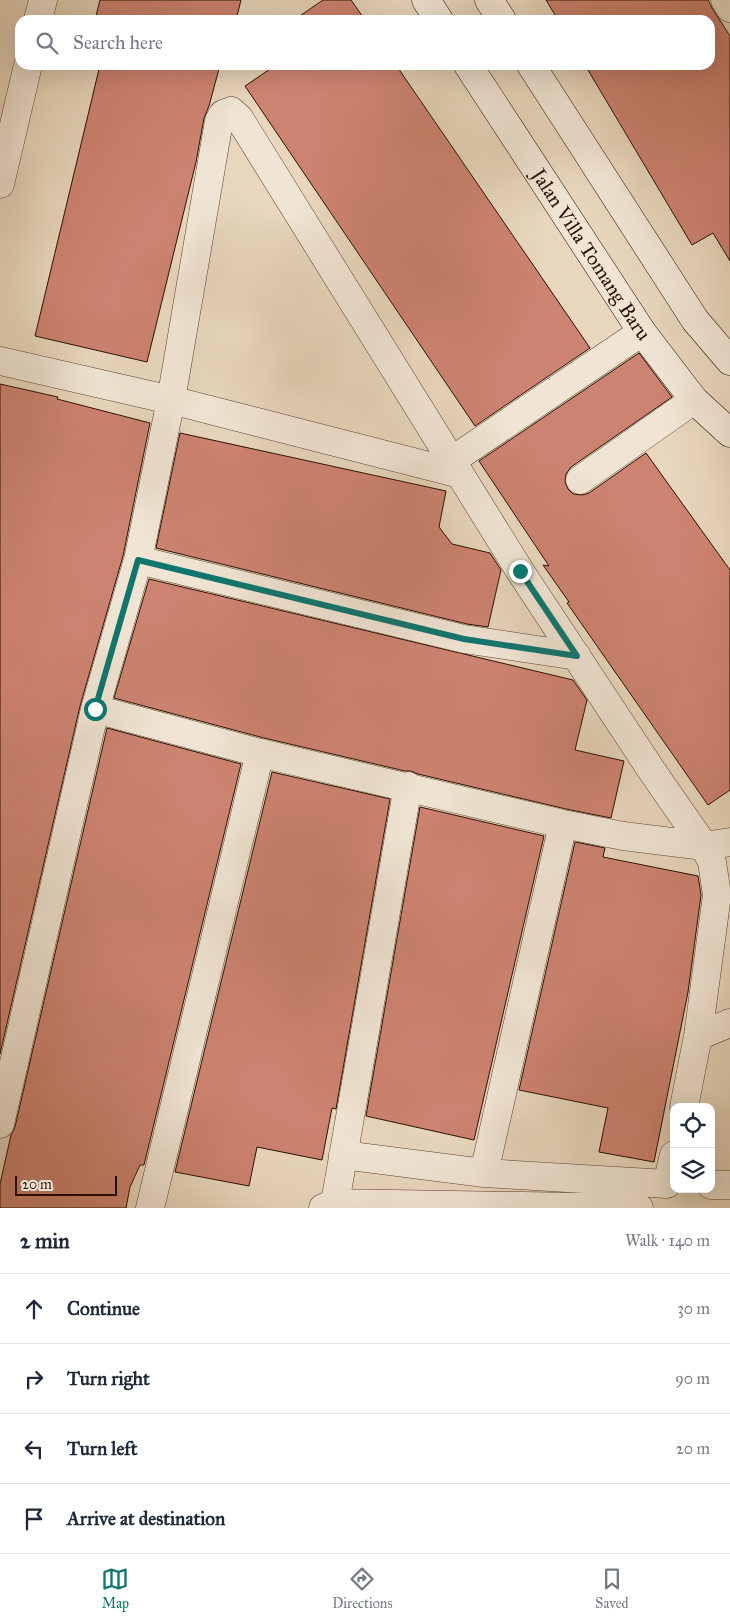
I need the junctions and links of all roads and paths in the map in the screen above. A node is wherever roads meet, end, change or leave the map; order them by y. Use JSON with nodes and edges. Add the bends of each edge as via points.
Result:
{"nodes":[{"id":1,"x":43,"y":0,"type":"edge"},
{"id":2,"x":426,"y":0,"type":"edge"},
{"id":3,"x":489,"y":0,"type":"edge"},
{"id":4,"x":724,"y":0,"type":"edge"},
{"id":5,"x":730,"y":8,"type":"edge"},
{"id":6,"x":39,"y":15,"type":"edge"},
{"id":7,"x":436,"y":15,"type":"edge"},
{"id":8,"x":499,"y":15,"type":"edge"},
{"id":9,"x":27,"y":70,"type":"edge"},
{"id":10,"x":471,"y":70,"type":"edge"},
{"id":11,"x":534,"y":70,"type":"edge"},
{"id":12,"x":0,"y":184,"type":"edge"},
{"id":13,"x":642,"y":332,"type":"junction"},
{"id":14,"x":0,"y":361,"type":"edge"},
{"id":15,"x":730,"y":361,"type":"edge"},
{"id":16,"x":171,"y":400,"type":"junction"},
{"id":17,"x":694,"y":400,"type":"junction"},
{"id":18,"x":730,"y":433,"type":"edge"},
{"id":19,"x":455,"y":468,"type":"junction"},
{"id":20,"x":580,"y":480,"type":"dead end"},
{"id":21,"x":138,"y":560,"type":"junction"},
{"id":22,"x":577,"y":656,"type":"junction"},
{"id":23,"x":95,"y":709,"type":"junction"},
{"id":24,"x":260,"y":753,"type":"junction"},
{"id":25,"x":408,"y":786,"type":"junction"},
{"id":26,"x":563,"y":824,"type":"junction"},
{"id":27,"x":717,"y":844,"type":"edge"},
{"id":28,"x":730,"y":1023,"type":"edge"},
{"id":29,"x":698,"y":1036,"type":"junction"},
{"id":30,"x":685,"y":1103,"type":"edge"},
{"id":31,"x":0,"y":1124,"type":"edge"},
{"id":32,"x":343,"y":1155,"type":"junction"},
{"id":33,"x":484,"y":1173,"type":"junction"},
{"id":34,"x":670,"y":1184,"type":"edge"},
{"id":35,"x":715,"y":1185,"type":"edge"},
{"id":36,"x":730,"y":1185,"type":"edge"},
{"id":37,"x":329,"y":1206,"type":"edge"},
{"id":38,"x":150,"y":1208,"type":"edge"},
{"id":39,"x":639,"y":1208,"type":"edge"}],
"edges":[{"from":1,"to":6,"type":"street"},
{"from":2,"to":7,"type":"street"},
{"from":3,"to":8,"type":"street"},
{"from":4,"to":5,"type":"street"},
{"from":9,"to":12,"type":"street"},
{"from":10,"to":13,"type":"street","name":"Jalan Villa Tomang Baru"},
{"from":11,"to":15,"type":"street","via":[[696,320]]},
{"from":13,"to":17,"type":"street","name":"Jalan Villa Tomang Baru"},
{"from":13,"to":19,"type":"street"},
{"from":14,"to":16,"type":"street"},
{"from":16,"to":19,"type":"street"},
{"from":16,"to":19,"type":"street","via":[[219,121],[223,114],[232,112],[240,118]]},
{"from":16,"to":21,"type":"street"},
{"from":17,"to":18,"type":"street","name":"Jalan Villa Tomang Baru"},
{"from":17,"to":20,"type":"street"},
{"from":19,"to":22,"type":"street"},
{"from":21,"to":22,"type":"street","via":[[464,639]]},
{"from":21,"to":23,"type":"street"},
{"from":22,"to":27,"type":"street","via":[[652,770]]},
{"from":23,"to":24,"type":"street"},
{"from":23,"to":31,"type":"street"},
{"from":24,"to":25,"type":"street"},
{"from":24,"to":38,"type":"street"},
{"from":25,"to":26,"type":"street"},
{"from":25,"to":32,"type":"street"},
{"from":26,"to":27,"type":"street","via":[[623,836]]},
{"from":26,"to":33,"type":"street"},
{"from":27,"to":29,"type":"street","via":[[712,862],[717,895]]},
{"from":28,"to":29,"type":"street"},
{"from":29,"to":30,"type":"street"},
{"from":32,"to":33,"type":"street"},
{"from":32,"to":37,"type":"street"},
{"from":33,"to":34,"type":"street"},
{"from":35,"to":36,"type":"street"},
{"from":37,"to":39,"type":"street"}]}
